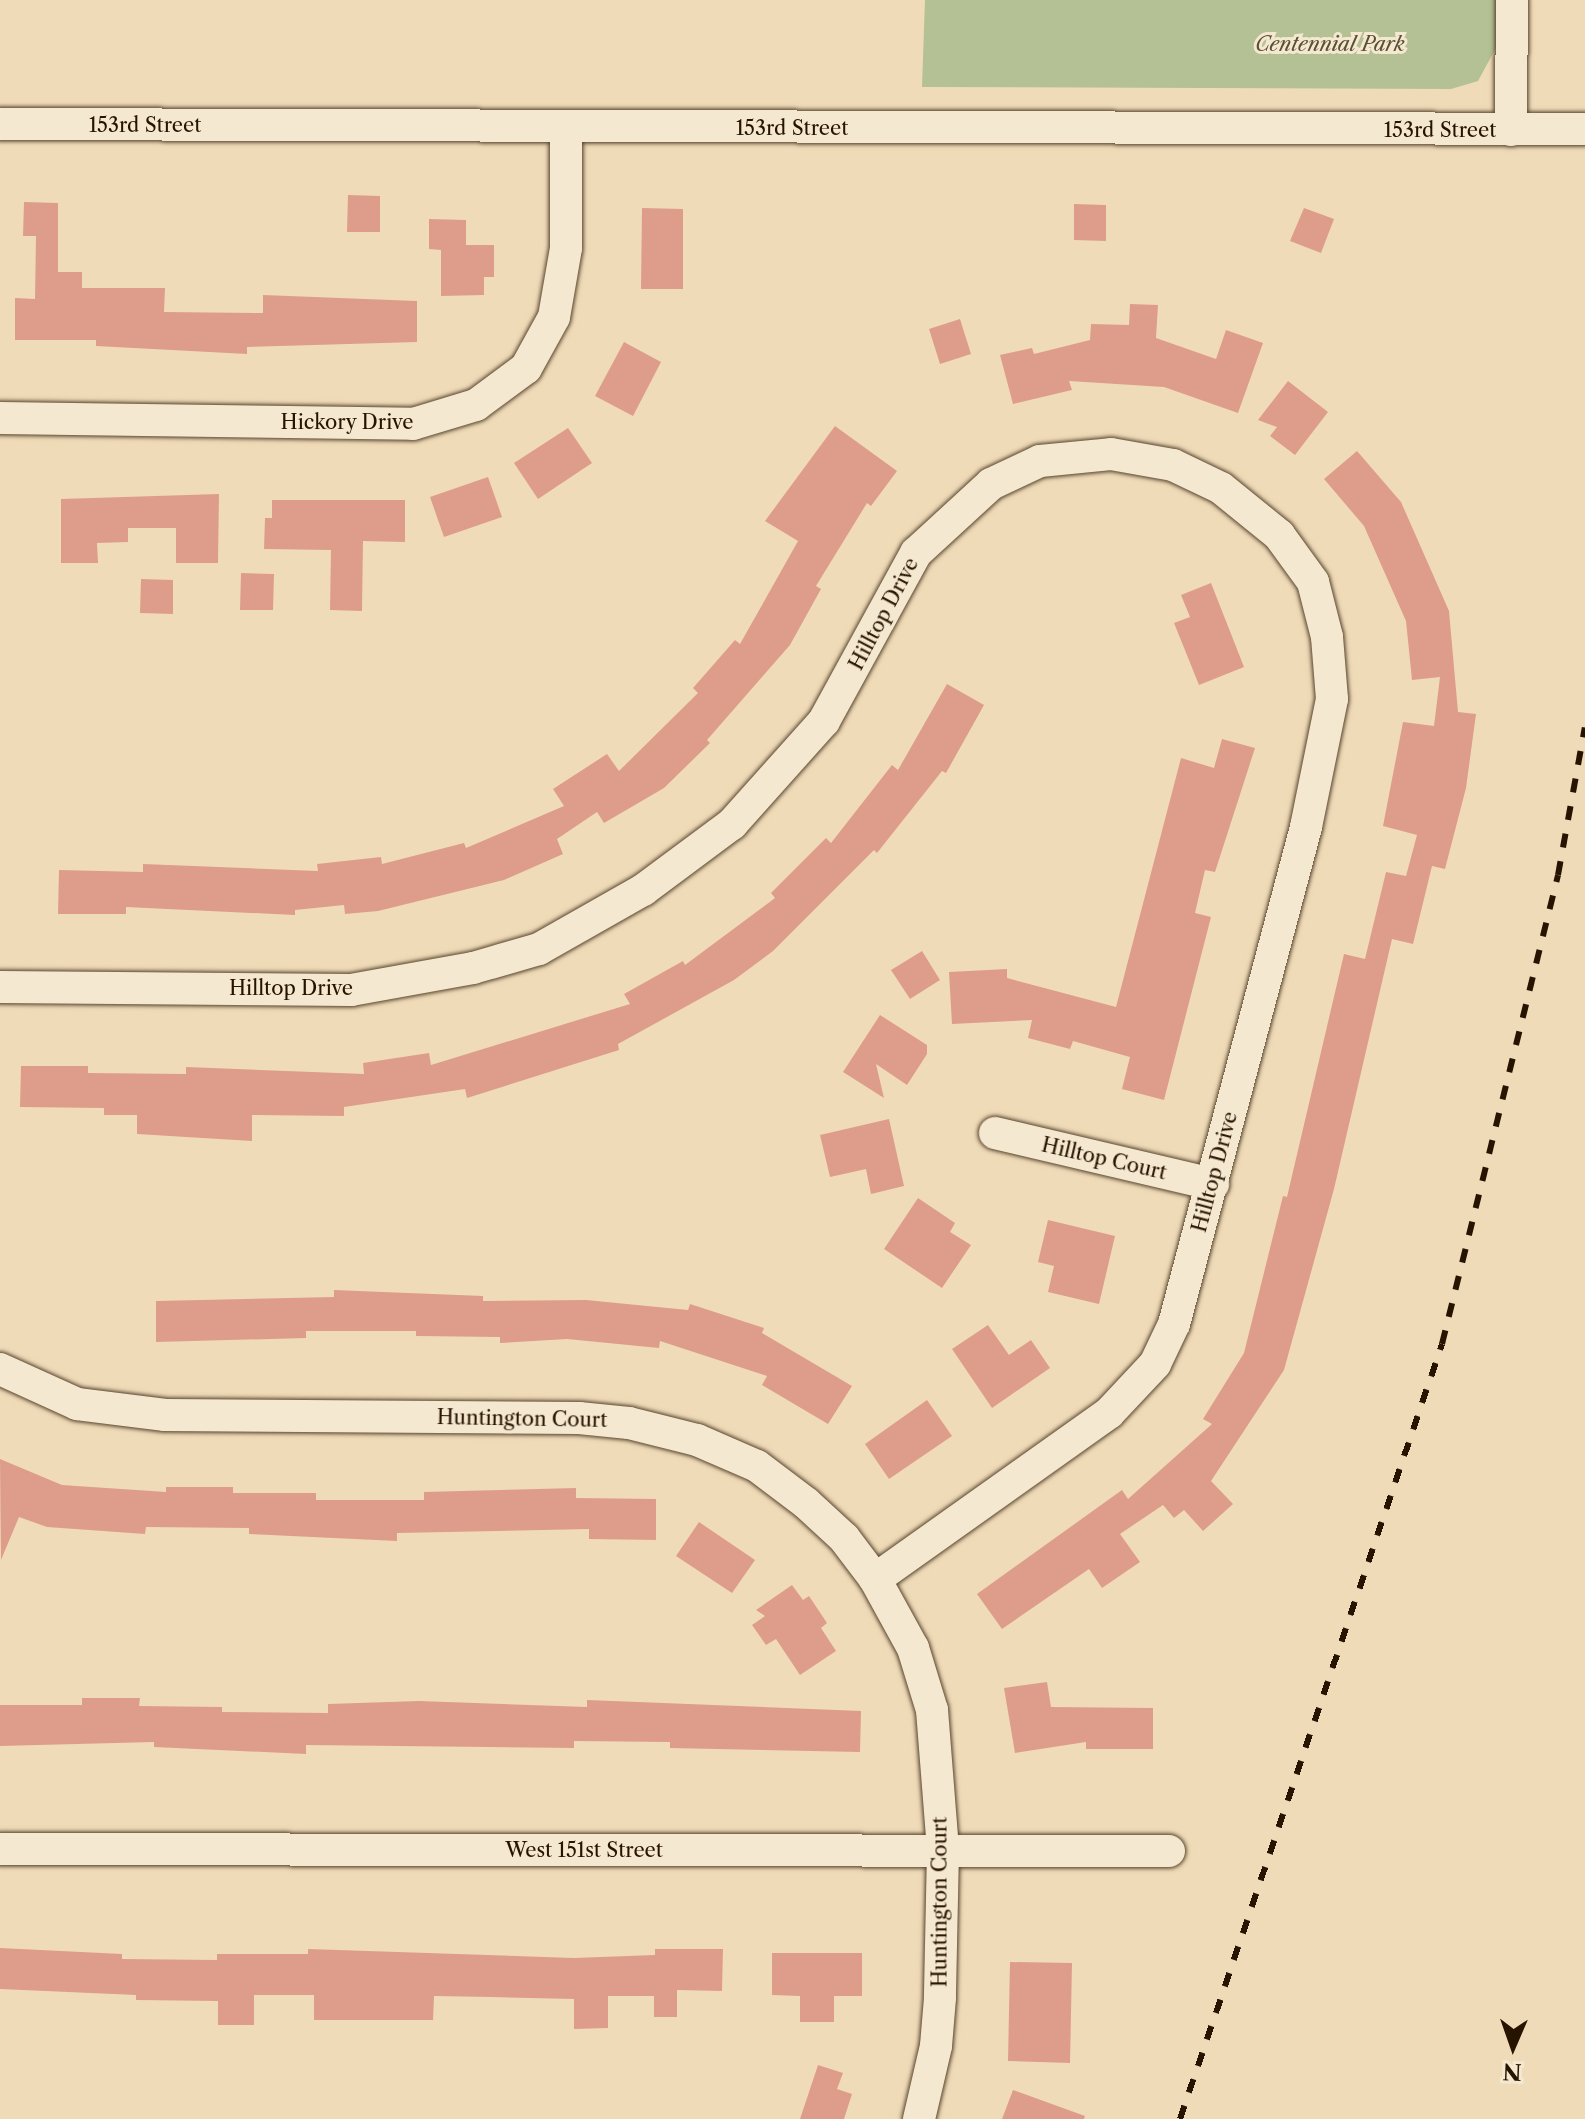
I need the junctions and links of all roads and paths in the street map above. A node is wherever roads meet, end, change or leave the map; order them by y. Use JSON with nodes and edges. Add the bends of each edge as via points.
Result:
{"nodes":[{"id":1,"x":1512,"y":0,"type":"edge"},
{"id":2,"x":0,"y":124,"type":"edge"},
{"id":3,"x":566,"y":128,"type":"junction"},
{"id":4,"x":1585,"y":129,"type":"edge"},
{"id":5,"x":1511,"y":130,"type":"junction"},
{"id":6,"x":0,"y":418,"type":"edge"},
{"id":7,"x":0,"y":987,"type":"edge"},
{"id":8,"x":995,"y":1133,"type":"dead end"},
{"id":9,"x":1213,"y":1184,"type":"junction"},
{"id":10,"x":0,"y":1369,"type":"edge"},
{"id":11,"x":875,"y":1579,"type":"junction"},
{"id":12,"x":0,"y":1849,"type":"edge"},
{"id":13,"x":943,"y":1850,"type":"junction"},
{"id":14,"x":1169,"y":1851,"type":"dead end"},
{"id":15,"x":919,"y":2119,"type":"edge"}],
"edges":[{"from":1,"to":5,"type":"street"},
{"from":2,"to":3,"type":"street","name":"153rd Street"},
{"from":3,"to":5,"type":"street","name":"153rd Street"},
{"from":3,"to":6,"type":"street","name":"Hickory Drive","via":[[566,248],[554,317],[526,368],[476,405],[413,424]]},
{"from":4,"to":5,"type":"street","name":"153rd Street"},
{"from":7,"to":9,"type":"street","name":"Hilltop Drive","via":[[351,990],[473,968],[539,949],[643,890],[732,824],[764,791],[824,721],[883,621],[905,572],[934,531],[991,484],[1040,461],[1111,454],[1173,465],[1221,488],[1279,535],[1313,582],[1327,637],[1332,699],[1306,827]]},
{"from":8,"to":9,"type":"street","name":"Hilltop Court"},
{"from":9,"to":11,"type":"street","name":"Hilltop Drive","via":[[1174,1324],[1155,1364],[1109,1413]]},
{"from":10,"to":11,"type":"street","name":"Huntington Court","via":[[77,1404],[165,1415],[579,1418],[659,1429],[709,1445],[779,1481],[844,1538]]},
{"from":11,"to":13,"type":"street","name":"Huntington Court","via":[[913,1648],[932,1710]]},
{"from":12,"to":13,"type":"street","name":"West 151st Street"},
{"from":13,"to":14,"type":"street","name":"West 151st Street"},
{"from":13,"to":15,"type":"street","name":"Huntington Court","via":[[937,2034]]}]}
